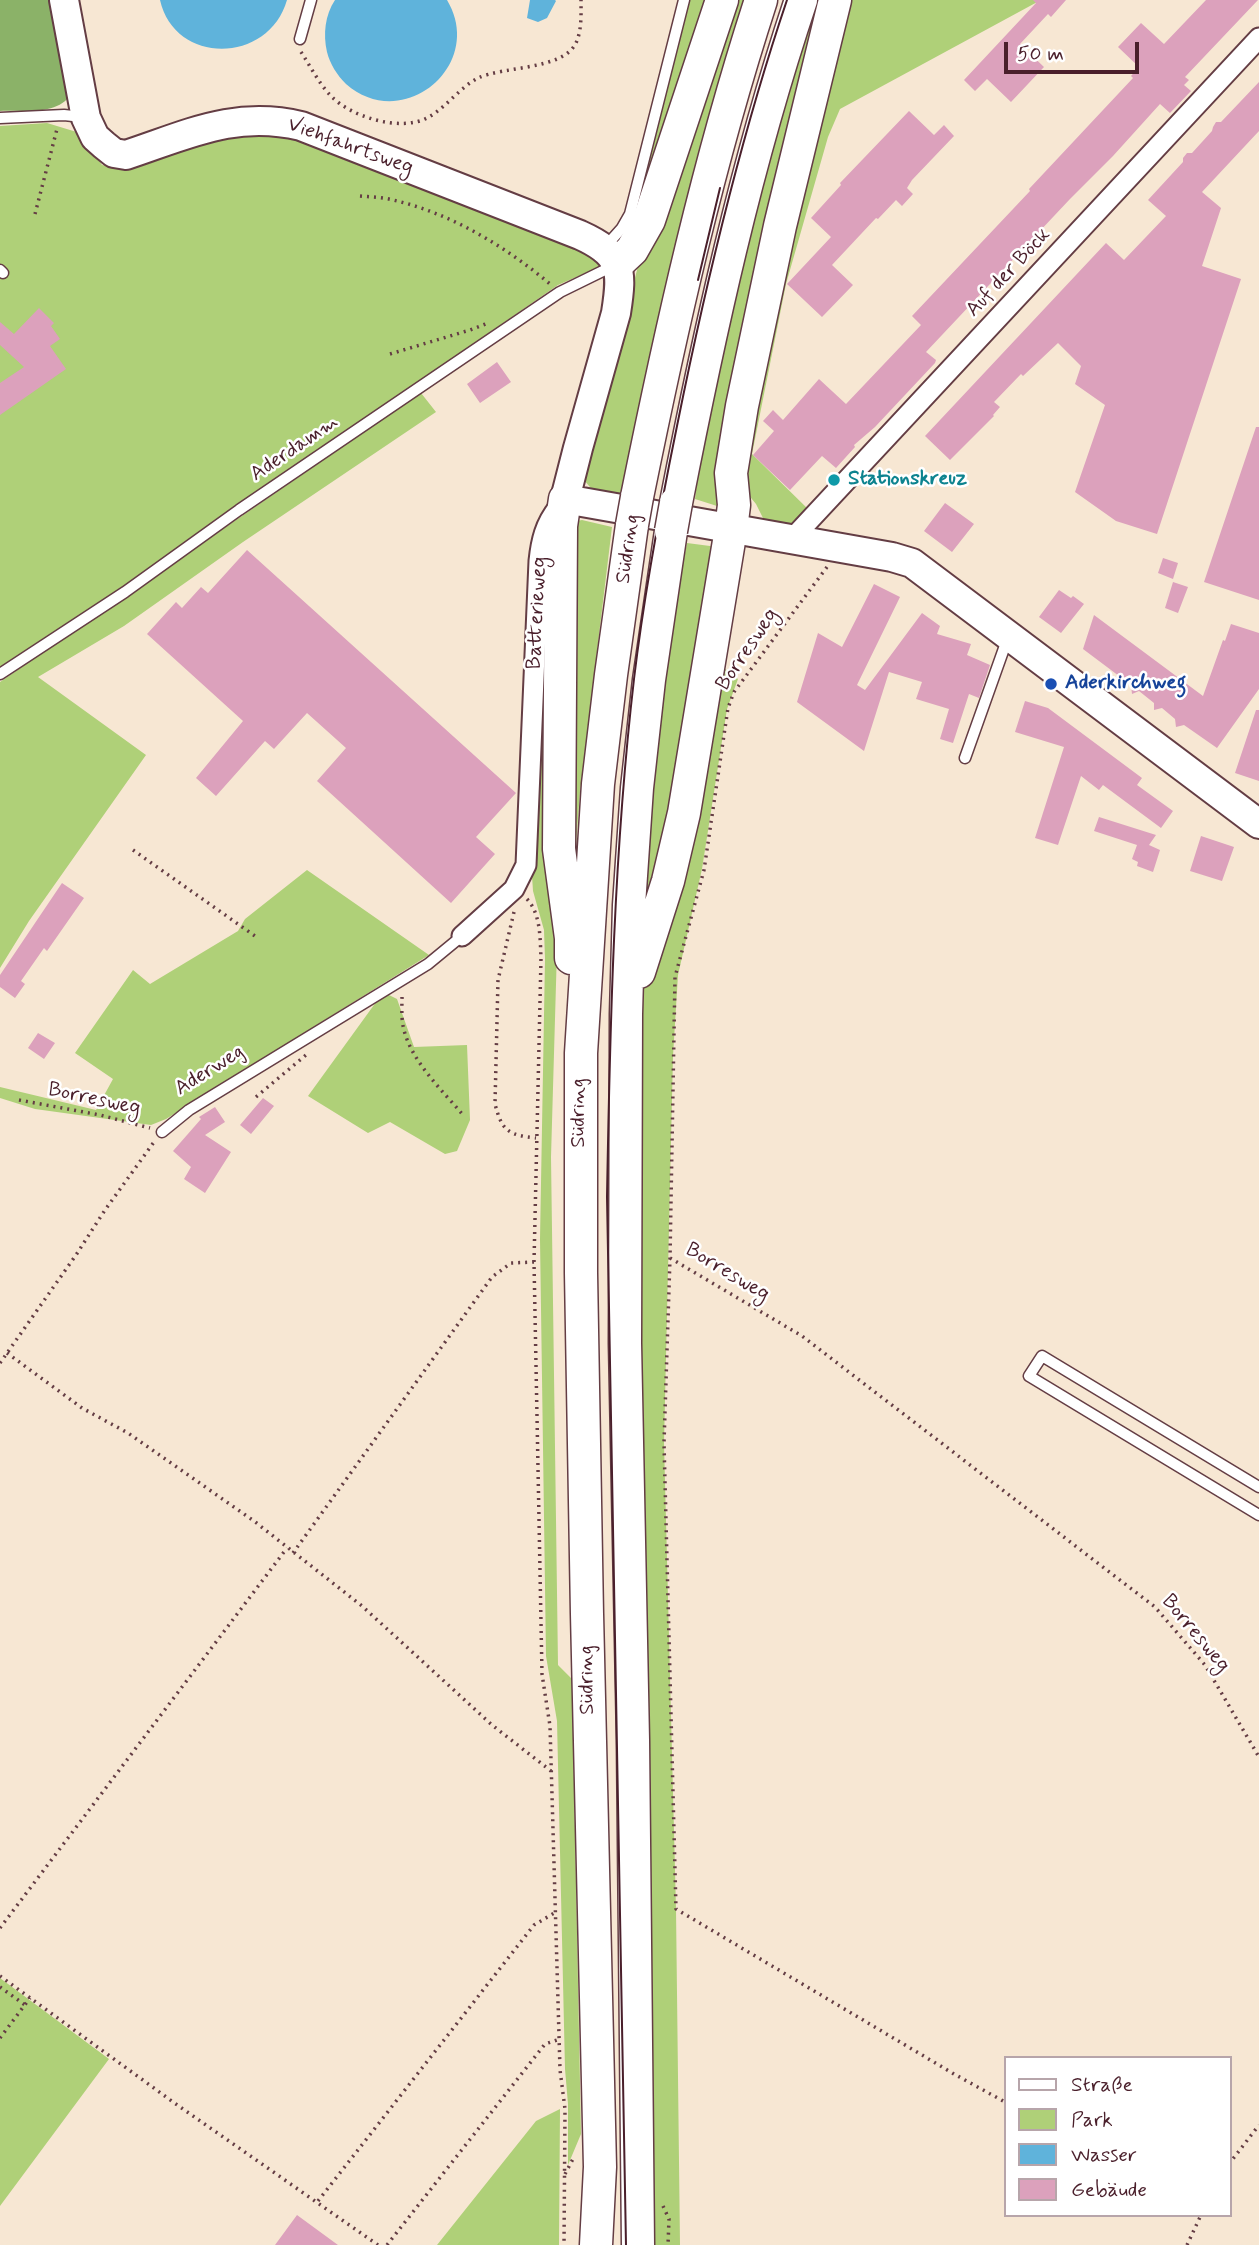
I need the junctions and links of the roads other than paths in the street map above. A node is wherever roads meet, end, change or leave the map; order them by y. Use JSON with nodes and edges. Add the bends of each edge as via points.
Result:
{"nodes":[{"id":1,"x":64,"y":0,"type":"edge"},
{"id":2,"x":311,"y":0,"type":"edge"},
{"id":3,"x":684,"y":0,"type":"edge"},
{"id":4,"x":722,"y":0,"type":"edge"},
{"id":5,"x":761,"y":0,"type":"edge"},
{"id":6,"x":801,"y":0,"type":"edge"},
{"id":7,"x":835,"y":0,"type":"edge"},
{"id":8,"x":1259,"y":38,"type":"edge"},
{"id":9,"x":300,"y":39,"type":"road end"},
{"id":10,"x":75,"y":116,"type":"junction"},
{"id":11,"x":0,"y":118,"type":"edge"},
{"id":12,"x":611,"y":256,"type":"junction"},
{"id":13,"x":565,"y":499,"type":"junction"},
{"id":14,"x":731,"y":528,"type":"junction"},
{"id":15,"x":791,"y":540,"type":"junction"},
{"id":16,"x":1009,"y":635,"type":"junction"},
{"id":17,"x":0,"y":674,"type":"edge"},
{"id":18,"x":965,"y":758,"type":"dead end"},
{"id":19,"x":1259,"y":824,"type":"edge"},
{"id":20,"x":514,"y":889,"type":"joint"},
{"id":21,"x":462,"y":936,"type":"joint"},
{"id":22,"x":626,"y":1014,"type":"junction"},
{"id":23,"x":581,"y":1053,"type":"junction"},
{"id":24,"x":162,"y":1132,"type":"road end"},
{"id":25,"x":1259,"y":1487,"type":"edge"},
{"id":26,"x":1259,"y":1515,"type":"edge"},
{"id":27,"x":596,"y":2245,"type":"edge"},
{"id":28,"x":638,"y":2245,"type":"edge"}],
"edges":[{"from":1,"to":10,"type":"street"},
{"from":2,"to":9,"type":"lane"},
{"from":3,"to":12,"type":"lane","via":[[630,214]]},
{"from":4,"to":12,"type":"main road","via":[[649,220],[632,250]]},
{"from":5,"to":23,"type":"main road","name":"Südring","via":[[719,135],[677,302],[635,511],[598,784]]},
{"from":6,"to":22,"type":"main road","name":"Südring","via":[[735,231],[674,517],[637,788]]},
{"from":7,"to":14,"type":"main road","via":[[742,406],[731,473]]},
{"from":8,"to":15,"type":"street","name":"Auf der Böck"},
{"from":10,"to":11,"type":"lane"},
{"from":10,"to":12,"type":"street","name":"Viehfahrtsweg","via":[[121,155],[218,124],[277,120],[301,126],[580,235]]},
{"from":12,"to":13,"type":"street","name":"Batterieweg","via":[[619,293],[616,313]]},
{"from":12,"to":17,"type":"lane","name":"Aderdamm"},
{"from":13,"to":14,"type":"street"},
{"from":13,"to":20,"type":"street","name":"Batterieweg","via":[[550,517],[542,538],[528,846],[526,865]]},
{"from":13,"to":23,"type":"main road","via":[[561,526],[559,849]]},
{"from":14,"to":15,"type":"street"},
{"from":14,"to":22,"type":"main road","via":[[684,813]]},
{"from":15,"to":16,"type":"street","via":[[912,563]]},
{"from":16,"to":18,"type":"lane"},
{"from":16,"to":19,"type":"street"},
{"from":20,"to":21,"type":"street","name":"Aderweg"},
{"from":21,"to":24,"type":"lane","name":"Aderweg","via":[[428,964],[189,1110]]},
{"from":22,"to":28,"type":"main road","name":"Südring","via":[[625,1343]]},
{"from":23,"to":27,"type":"main road","name":"Südring","via":[[584,1491],[600,2167]]},
{"from":25,"to":26,"type":"lane","via":[[1042,1356],[1029,1376]]}]}
